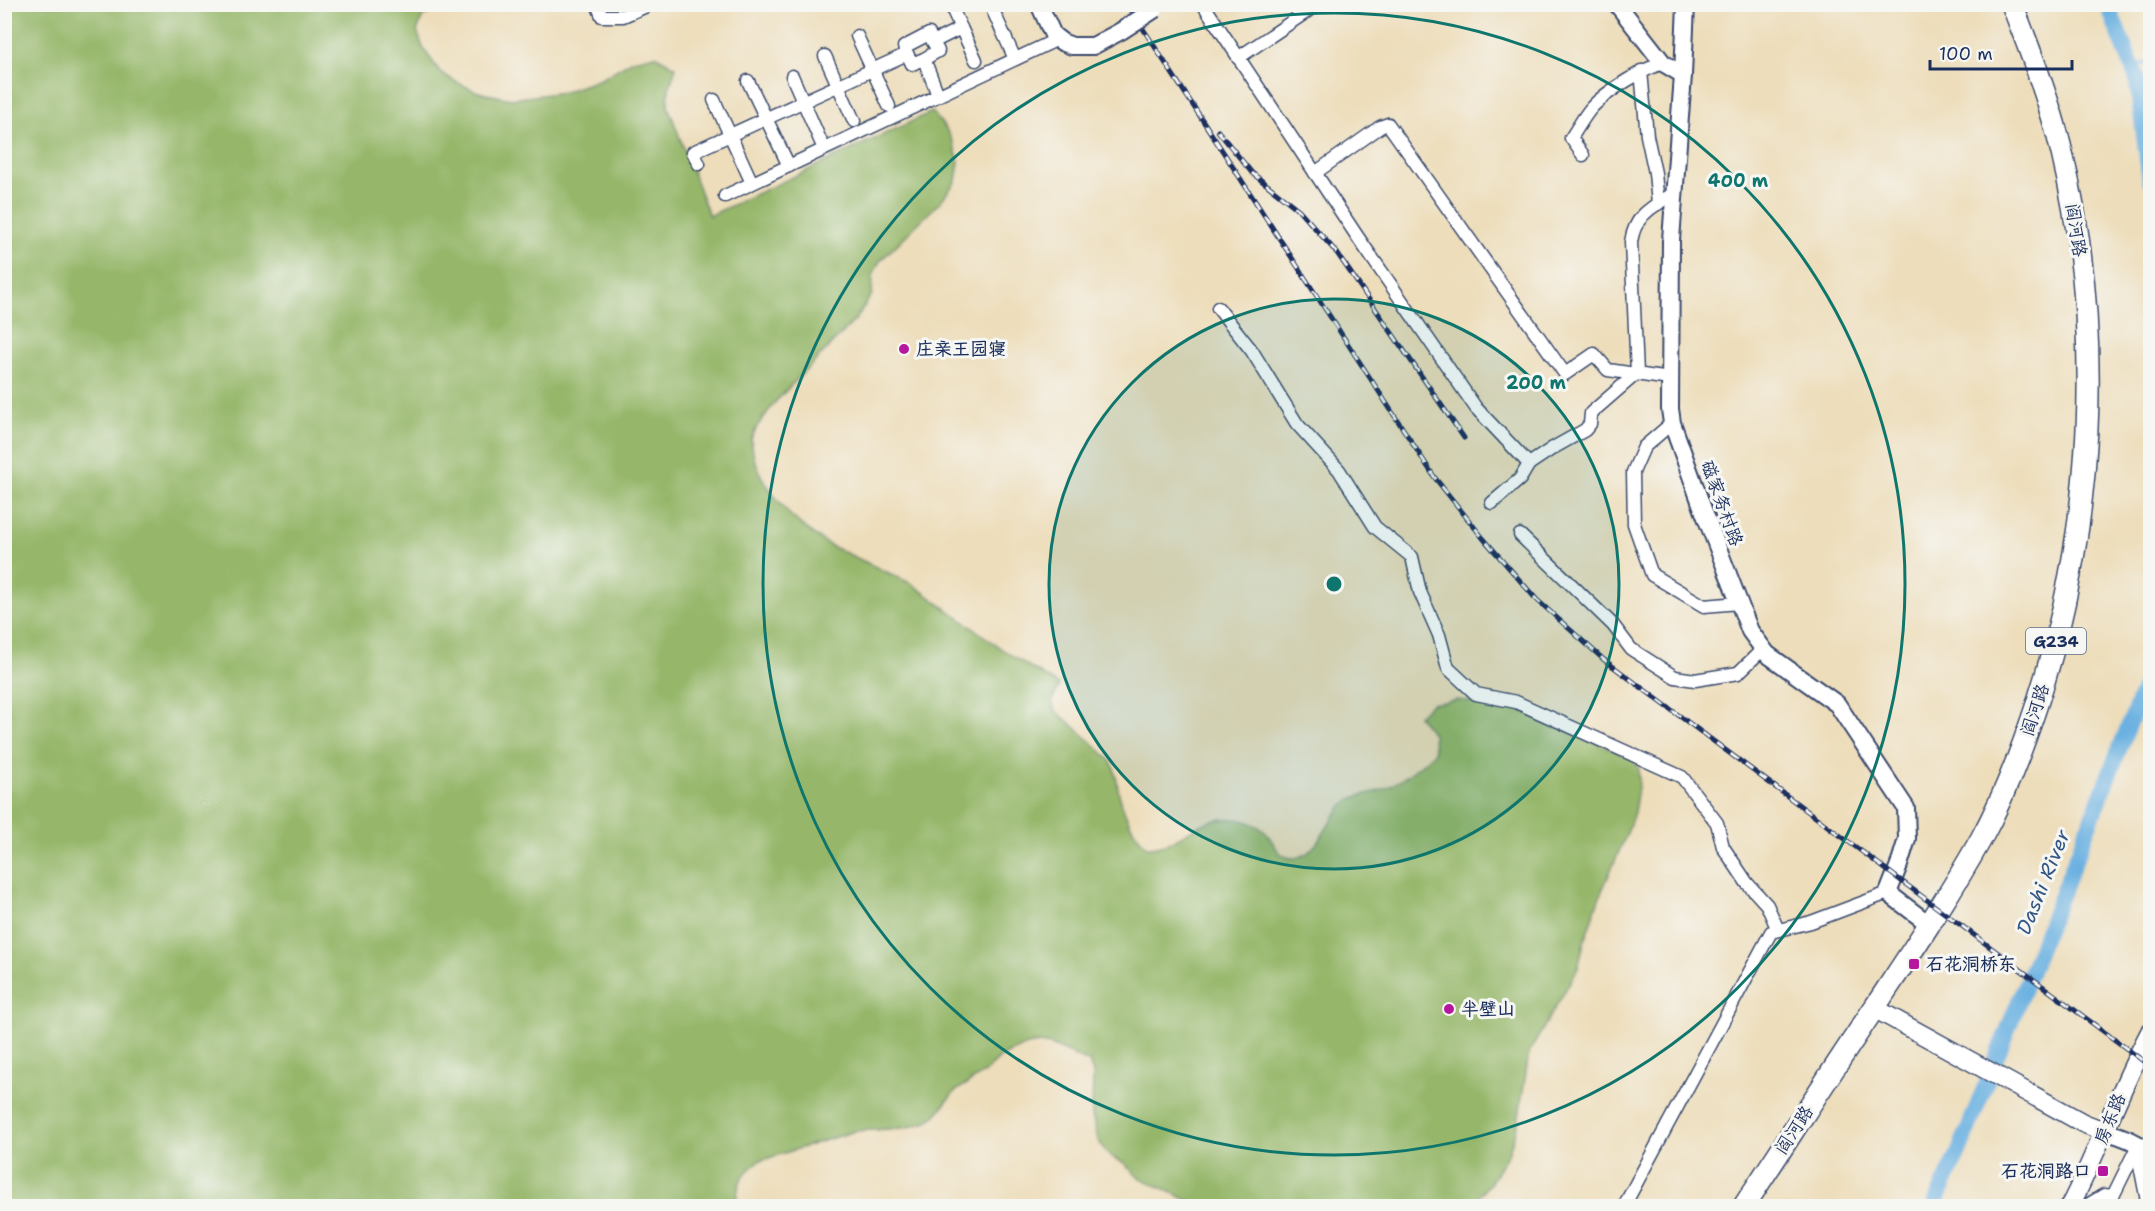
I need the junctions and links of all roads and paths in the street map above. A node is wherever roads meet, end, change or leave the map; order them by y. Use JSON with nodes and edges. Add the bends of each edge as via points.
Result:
{"nodes":[{"id":1,"x":597,"y":4,"type":"edge"},
{"id":2,"x":651,"y":4,"type":"edge"},
{"id":3,"x":950,"y":4,"type":"edge"},
{"id":4,"x":990,"y":4,"type":"edge"},
{"id":5,"x":1039,"y":4,"type":"edge"},
{"id":6,"x":1203,"y":4,"type":"edge"},
{"id":7,"x":1318,"y":4,"type":"edge"},
{"id":8,"x":1617,"y":4,"type":"edge"},
{"id":9,"x":1686,"y":4,"type":"edge"},
{"id":10,"x":2012,"y":4,"type":"edge"},
{"id":11,"x":1158,"y":7,"type":"edge"},
{"id":12,"x":961,"y":28,"type":"junction"},
{"id":13,"x":857,"y":36,"type":"dead end"},
{"id":14,"x":1058,"y":39,"type":"junction"},
{"id":15,"x":933,"y":42,"type":"junction"},
{"id":16,"x":907,"y":54,"type":"junction"},
{"id":17,"x":825,"y":56,"type":"dead end"},
{"id":18,"x":924,"y":58,"type":"junction"},
{"id":19,"x":1238,"y":58,"type":"junction"},
{"id":20,"x":1015,"y":59,"type":"junction"},
{"id":21,"x":976,"y":60,"type":"dead end"},
{"id":22,"x":1663,"y":63,"type":"junction"},
{"id":23,"x":872,"y":70,"type":"junction"},
{"id":24,"x":1641,"y":71,"type":"junction"},
{"id":25,"x":1683,"y":75,"type":"junction"},
{"id":26,"x":792,"y":76,"type":"dead end"},
{"id":27,"x":748,"y":81,"type":"dead end"},
{"id":28,"x":838,"y":86,"type":"junction"},
{"id":29,"x":938,"y":95,"type":"junction"},
{"id":30,"x":714,"y":100,"type":"dead end"},
{"id":31,"x":803,"y":102,"type":"junction"},
{"id":32,"x":889,"y":106,"type":"dead end"},
{"id":33,"x":766,"y":118,"type":"junction"},
{"id":34,"x":854,"y":121,"type":"dead end"},
{"id":35,"x":730,"y":135,"type":"junction"},
{"id":36,"x":824,"y":149,"type":"junction"},
{"id":37,"x":1582,"y":155,"type":"dead end"},
{"id":38,"x":699,"y":164,"type":"dead end"},
{"id":39,"x":789,"y":166,"type":"junction"},
{"id":40,"x":1315,"y":173,"type":"junction"},
{"id":41,"x":752,"y":183,"type":"junction"},
{"id":42,"x":1674,"y":193,"type":"junction"},
{"id":43,"x":725,"y":196,"type":"dead end"},
{"id":44,"x":1658,"y":204,"type":"junction"},
{"id":45,"x":1218,"y":308,"type":"dead end"},
{"id":46,"x":1637,"y":372,"type":"junction"},
{"id":47,"x":1671,"y":379,"type":"junction"},
{"id":48,"x":1672,"y":423,"type":"junction"},
{"id":49,"x":1530,"y":464,"type":"junction"},
{"id":50,"x":1492,"y":503,"type":"dead end"},
{"id":51,"x":1520,"y":535,"type":"dead end"},
{"id":52,"x":1739,"y":603,"type":"junction"},
{"id":53,"x":1763,"y":649,"type":"junction"},
{"id":54,"x":1888,"y":893,"type":"junction"},
{"id":55,"x":1930,"y":926,"type":"junction"},
{"id":56,"x":1778,"y":930,"type":"junction"},
{"id":57,"x":1874,"y":1008,"type":"junction"},
{"id":58,"x":2151,"y":1032,"type":"edge"},
{"id":59,"x":2106,"y":1132,"type":"junction"},
{"id":60,"x":2145,"y":1148,"type":"edge"},
{"id":61,"x":1624,"y":1206,"type":"edge"},
{"id":62,"x":1744,"y":1206,"type":"edge"},
{"id":63,"x":2070,"y":1206,"type":"edge"},
{"id":64,"x":2086,"y":1206,"type":"edge"},
{"id":65,"x":2148,"y":1206,"type":"edge"}],
"edges":[{"from":1,"to":2,"type":"street","via":[[602,16],[623,16]]},
{"from":3,"to":12,"type":"street"},
{"from":4,"to":20,"type":"street"},
{"from":5,"to":14,"type":"street"},
{"from":6,"to":19,"type":"street"},
{"from":7,"to":19,"type":"street"},
{"from":8,"to":22,"type":"street"},
{"from":9,"to":25,"type":"street","name":"磁家务村路"},
{"from":10,"to":55,"type":"highway","name":"阎河路","number":"G234","via":[[2040,77],[2062,151],[2074,213],[2088,363],[2084,470],[2066,603],[2024,743],[1981,838]]},
{"from":11,"to":14,"type":"street","bridge":true,"via":[[1093,46],[1072,46]]},
{"from":12,"to":15,"type":"street"},
{"from":12,"to":21,"type":"street"},
{"from":13,"to":23,"type":"street"},
{"from":14,"to":20,"type":"street"},
{"from":15,"to":16,"type":"street","via":[[929,34],[903,46]]},
{"from":15,"to":18,"type":"street","via":[[938,51]]},
{"from":16,"to":18,"type":"street","via":[[912,64]]},
{"from":16,"to":23,"type":"street"},
{"from":17,"to":28,"type":"street"},
{"from":18,"to":29,"type":"street"},
{"from":19,"to":40,"type":"street"},
{"from":20,"to":29,"type":"street"},
{"from":22,"to":24,"type":"street"},
{"from":22,"to":25,"type":"street"},
{"from":23,"to":28,"type":"street"},
{"from":23,"to":32,"type":"street"},
{"from":24,"to":37,"type":"street","via":[[1592,107],[1571,138]]},
{"from":24,"to":44,"type":"street"},
{"from":25,"to":42,"type":"street","name":"磁家务村路"},
{"from":26,"to":31,"type":"street"},
{"from":27,"to":33,"type":"street"},
{"from":28,"to":31,"type":"street"},
{"from":28,"to":34,"type":"street"},
{"from":29,"to":36,"type":"street"},
{"from":30,"to":35,"type":"street"},
{"from":31,"to":33,"type":"street"},
{"from":31,"to":36,"type":"street"},
{"from":33,"to":35,"type":"street"},
{"from":33,"to":39,"type":"street"},
{"from":35,"to":38,"type":"street","via":[[693,152]]},
{"from":35,"to":41,"type":"street"},
{"from":36,"to":39,"type":"street"},
{"from":39,"to":41,"type":"street"},
{"from":40,"to":46,"type":"street","via":[[1388,124],[1565,374],[1594,354],[1608,370]]},
{"from":40,"to":49,"type":"street","via":[[1476,408]]},
{"from":41,"to":43,"type":"street"},
{"from":42,"to":44,"type":"street"},
{"from":42,"to":47,"type":"street","name":"磁家务村路"},
{"from":44,"to":46,"type":"street","via":[[1644,213],[1633,229]]},
{"from":45,"to":56,"type":"street","via":[[1252,351],[1297,424],[1339,470],[1375,527],[1412,557],[1448,668],[1476,694],[1516,702],[1682,777],[1718,823],[1723,847],[1767,905]]},
{"from":46,"to":47,"type":"street"},
{"from":46,"to":49,"type":"street","via":[[1591,413],[1585,430]]},
{"from":47,"to":48,"type":"street","name":"磁家务村路"},
{"from":48,"to":52,"type":"street","name":"磁家务村路"},
{"from":48,"to":52,"type":"street","via":[[1644,447],[1633,472],[1634,524],[1652,575],[1704,606]]},
{"from":49,"to":50,"type":"street","via":[[1520,479]]},
{"from":51,"to":53,"type":"street","via":[[1613,625],[1631,649],[1675,677],[1695,680],[1738,673]]},
{"from":52,"to":53,"type":"street","name":"磁家务村路","via":[[1750,631]]},
{"from":53,"to":54,"type":"street","name":"磁家务村路","via":[[1837,704],[1906,808],[1907,839]]},
{"from":54,"to":55,"type":"street"},
{"from":54,"to":56,"type":"street"},
{"from":55,"to":57,"type":"highway","name":"阎河路","number":"G234"},
{"from":56,"to":61,"type":"street","via":[[1771,932]]},
{"from":57,"to":59,"type":"main road","via":[[2083,1124]]},
{"from":57,"to":62,"type":"highway","name":"阎河路","number":"G234"},
{"from":58,"to":59,"type":"main road","name":"房东路"},
{"from":59,"to":60,"type":"street"},
{"from":59,"to":63,"type":"main road","name":"房东路"},
{"from":60,"to":64,"type":"street","via":[[2113,1196],[2104,1195]]},
{"from":60,"to":65,"type":"street","via":[[2139,1160]]}]}
